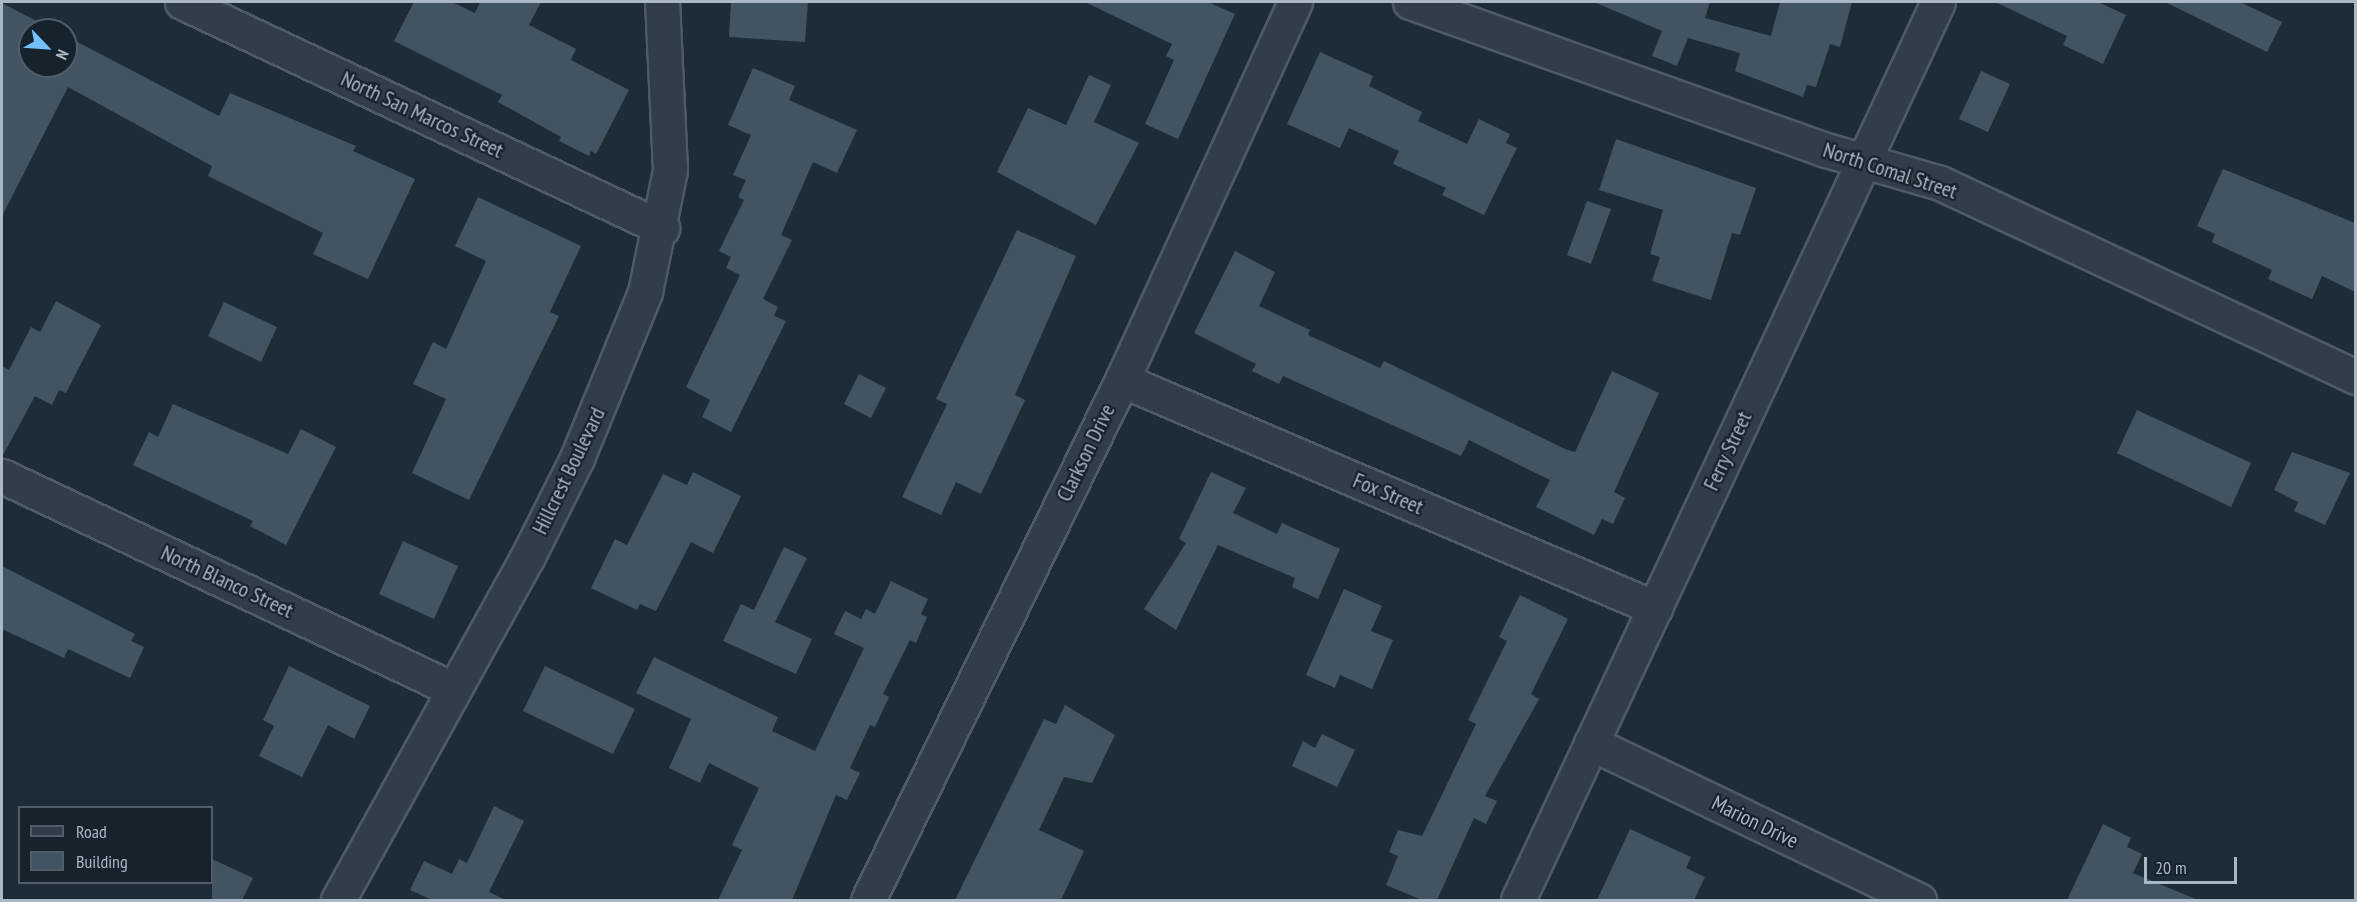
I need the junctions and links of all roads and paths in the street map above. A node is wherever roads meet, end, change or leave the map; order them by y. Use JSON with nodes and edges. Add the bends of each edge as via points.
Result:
{"nodes":[{"id":1,"x":182,"y":2,"type":"edge"},
{"id":2,"x":663,"y":2,"type":"edge"},
{"id":3,"x":1295,"y":2,"type":"edge"},
{"id":4,"x":1410,"y":2,"type":"edge"},
{"id":5,"x":1938,"y":2,"type":"edge"},
{"id":6,"x":1864,"y":157,"type":"junction"},
{"id":7,"x":662,"y":228,"type":"junction"},
{"id":8,"x":2355,"y":377,"type":"edge"},
{"id":9,"x":1122,"y":380,"type":"junction"},
{"id":10,"x":2,"y":476,"type":"edge"},
{"id":11,"x":1655,"y":608,"type":"junction"},
{"id":12,"x":452,"y":689,"type":"junction"},
{"id":13,"x":1591,"y":743,"type":"junction"},
{"id":14,"x":338,"y":900,"type":"edge"},
{"id":15,"x":868,"y":900,"type":"edge"},
{"id":16,"x":1518,"y":900,"type":"edge"},
{"id":17,"x":1918,"y":900,"type":"edge"}],
"edges":[{"from":1,"to":7,"type":"street","name":"North San Marcos Street"},
{"from":2,"to":7,"type":"street","name":"Hillcrest Boulevard","via":[[670,170]]},
{"from":3,"to":9,"type":"street","name":"Clarkson Drive"},
{"from":4,"to":6,"type":"street","name":"North Comal Street","via":[[1826,150]]},
{"from":5,"to":6,"type":"street","name":"Ferry Street"},
{"from":6,"to":8,"type":"street","name":"North Comal Street","via":[[1940,183]]},
{"from":6,"to":11,"type":"street","name":"Ferry Street"},
{"from":7,"to":12,"type":"street","name":"Hillcrest Boulevard","via":[[645,292],[577,458]]},
{"from":9,"to":11,"type":"street","name":"Fox Street"},
{"from":9,"to":15,"type":"street","name":"Clarkson Drive"},
{"from":10,"to":12,"type":"street","name":"North Blanco Street"},
{"from":11,"to":13,"type":"street","name":"Ferry Street"},
{"from":12,"to":14,"type":"street","name":"Hillcrest Boulevard"},
{"from":13,"to":16,"type":"street","name":"Ferry Street"},
{"from":13,"to":17,"type":"street","name":"Marion Drive"}]}
